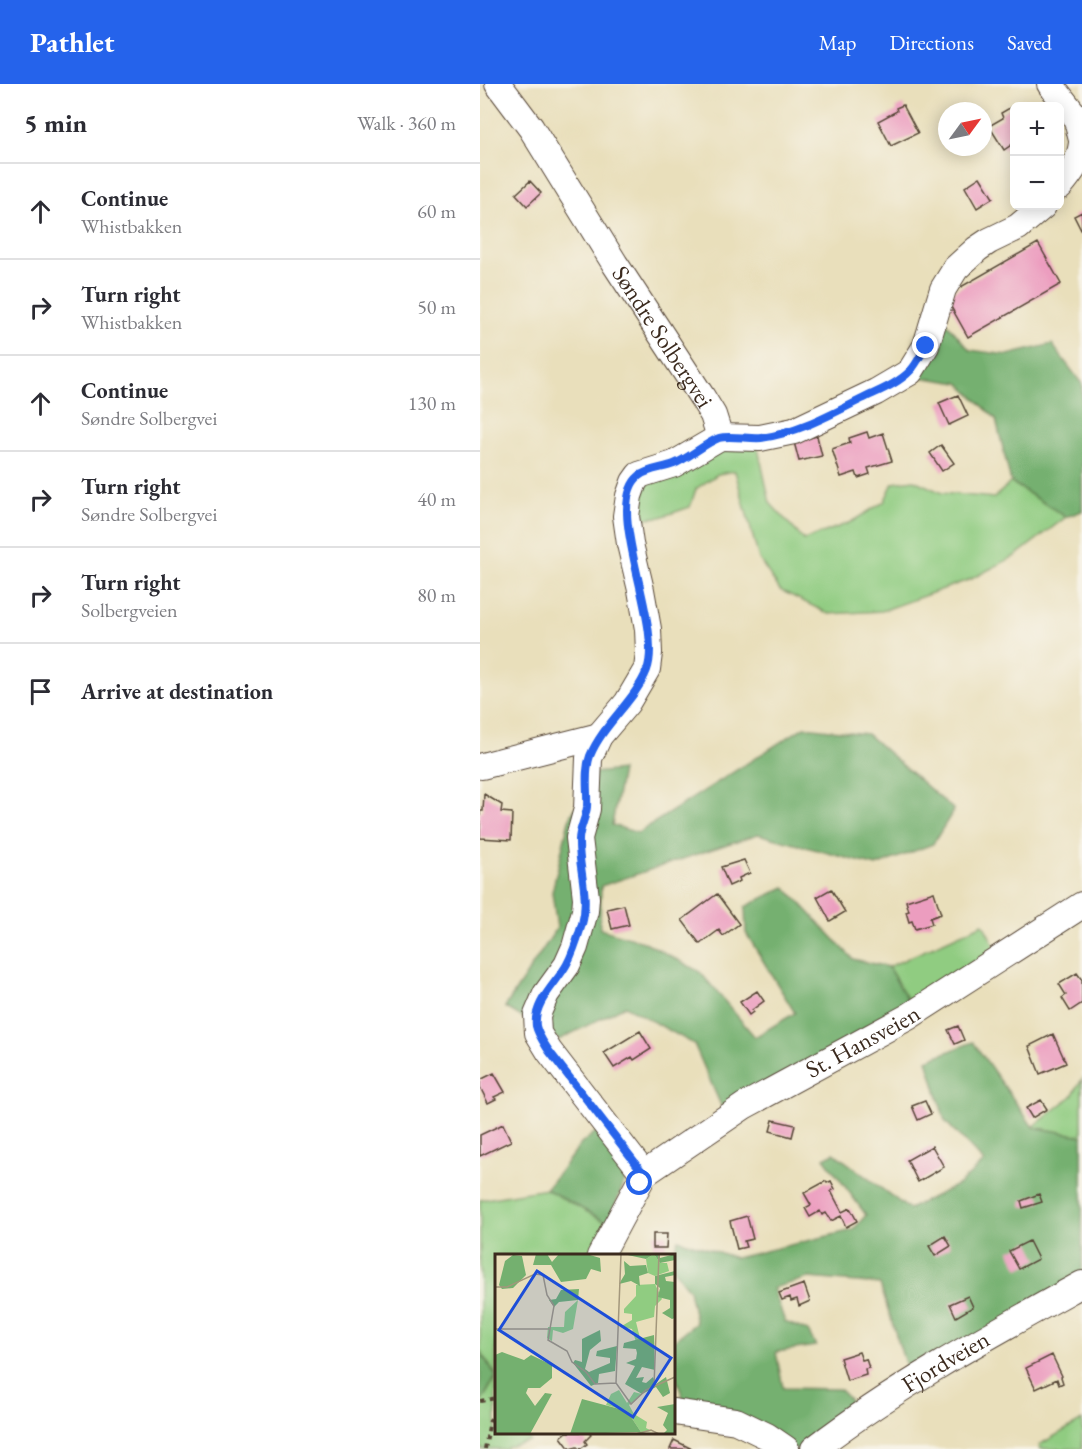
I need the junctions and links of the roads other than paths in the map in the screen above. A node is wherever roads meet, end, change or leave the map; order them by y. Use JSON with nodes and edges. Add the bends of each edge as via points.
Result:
{"nodes":[{"id":1,"x":498,"y":84,"type":"edge"},
{"id":2,"x":1050,"y":84,"type":"edge"},
{"id":3,"x":1082,"y":141,"type":"edge"},
{"id":4,"x":1064,"y":181,"type":"edge"},
{"id":5,"x":1038,"y":210,"type":"edge"},
{"id":6,"x":720,"y":437,"type":"junction"},
{"id":7,"x":599,"y":736,"type":"junction"},
{"id":8,"x":482,"y":766,"type":"dead end"},
{"id":9,"x":1082,"y":905,"type":"edge"},
{"id":10,"x":644,"y":1174,"type":"junction"},
{"id":11,"x":601,"y":1254,"type":"edge"},
{"id":12,"x":1082,"y":1284,"type":"edge"},
{"id":13,"x":675,"y":1412,"type":"edge"},
{"id":14,"x":786,"y":1449,"type":"edge"},
{"id":15,"x":814,"y":1449,"type":"edge"}],
"edges":[{"from":1,"to":6,"type":"street","name":"Søndre Solbergvei","via":[[531,128],[702,397]]},
{"from":2,"to":3,"type":"street","via":[[1076,117]]},
{"from":3,"to":4,"type":"street","via":[[1079,158]]},
{"from":5,"to":6,"type":"street","via":[[1018,227],[977,249],[956,268],[943,289],[926,346],[910,372],[794,431],[760,438]]},
{"from":6,"to":7,"type":"street","name":"Søndre Solbergvei","via":[[675,464],[639,475],[634,482],[626,516],[648,629],[647,669],[627,703]]},
{"from":7,"to":8,"type":"street"},
{"from":7,"to":10,"type":"street","name":"Søndre Solbergvei","via":[[589,758],[587,809],[579,838],[586,898],[582,925],[567,965],[546,994],[536,1025],[549,1051]]},
{"from":9,"to":10,"type":"street","name":"St. Hansveien","via":[[908,1017],[744,1106]]},
{"from":10,"to":11,"type":"street"},
{"from":12,"to":15,"type":"street","name":"Fjordveien","via":[[940,1363],[854,1418]]},
{"from":13,"to":14,"type":"street","via":[[736,1421]]}]}
